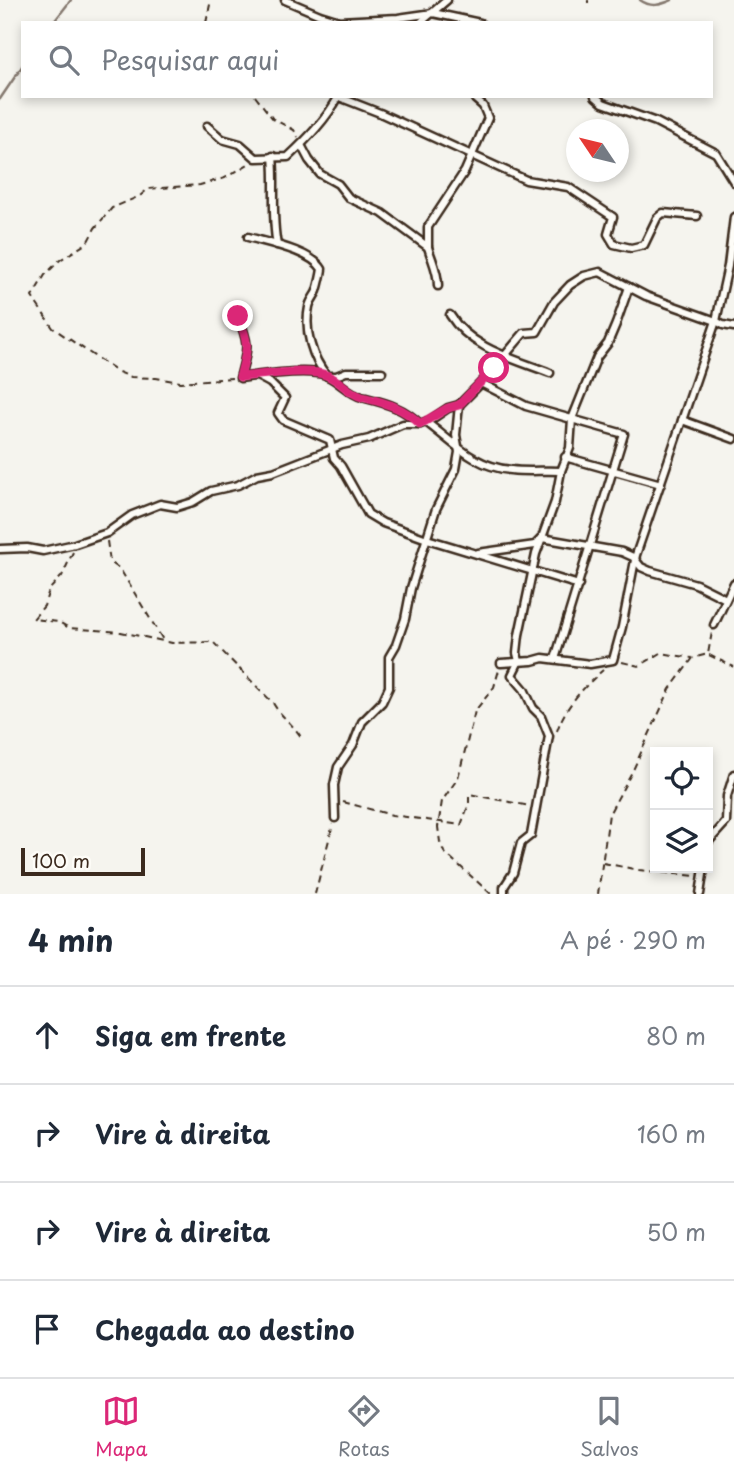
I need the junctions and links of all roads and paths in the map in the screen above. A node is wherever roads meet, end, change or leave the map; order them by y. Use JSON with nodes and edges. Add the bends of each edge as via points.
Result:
{"nodes":[{"id":1,"x":211,"y":0,"type":"edge"},
{"id":2,"x":285,"y":0,"type":"edge"},
{"id":3,"x":447,"y":0,"type":"edge"},
{"id":4,"x":433,"y":13,"type":"junction"},
{"id":5,"x":206,"y":21,"type":"edge"},
{"id":6,"x":423,"y":21,"type":"edge"},
{"id":7,"x":471,"y":21,"type":"edge"},
{"id":8,"x":256,"y":98,"type":"edge"},
{"id":9,"x":338,"y":98,"type":"edge"},
{"id":10,"x":342,"y":98,"type":"edge"},
{"id":11,"x":475,"y":98,"type":"edge"},
{"id":12,"x":598,"y":98,"type":"edge"},
{"id":13,"x":207,"y":126,"type":"dead end"},
{"id":14,"x":301,"y":145,"type":"junction"},
{"id":15,"x":293,"y":152,"type":"junction"},
{"id":16,"x":473,"y":155,"type":"junction"},
{"id":17,"x":273,"y":156,"type":"junction"},
{"id":18,"x":256,"y":158,"type":"junction"},
{"id":19,"x":309,"y":160,"type":"junction"},
{"id":20,"x":734,"y":182,"type":"edge"},
{"id":21,"x":697,"y":216,"type":"dead end"},
{"id":22,"x":734,"y":217,"type":"edge"},
{"id":23,"x":248,"y":237,"type":"dead end"},
{"id":24,"x":277,"y":245,"type":"junction"},
{"id":25,"x":428,"y":247,"type":"junction"},
{"id":26,"x":438,"y":286,"type":"dead end"},
{"id":27,"x":629,"y":287,"type":"junction"},
{"id":28,"x":450,"y":315,"type":"dead end"},
{"id":29,"x":238,"y":316,"type":"dead end"},
{"id":30,"x":716,"y":321,"type":"junction"},
{"id":31,"x":734,"y":327,"type":"edge"},
{"id":32,"x":503,"y":356,"type":"junction"},
{"id":33,"x":382,"y":372,"type":"dead end"},
{"id":34,"x":550,"y":373,"type":"dead end"},
{"id":35,"x":257,"y":376,"type":"junction"},
{"id":36,"x":327,"y":376,"type":"junction"},
{"id":37,"x":240,"y":377,"type":"junction"},
{"id":38,"x":481,"y":383,"type":"junction"},
{"id":39,"x":459,"y":405,"type":"junction"},
{"id":40,"x":572,"y":419,"type":"junction"},
{"id":41,"x":682,"y":420,"type":"junction"},
{"id":42,"x":423,"y":423,"type":"junction"},
{"id":43,"x":734,"y":439,"type":"edge"},
{"id":44,"x":333,"y":449,"type":"junction"},
{"id":45,"x":458,"y":449,"type":"junction"},
{"id":46,"x":565,"y":457,"type":"junction"},
{"id":47,"x":614,"y":470,"type":"junction"},
{"id":48,"x":561,"y":471,"type":"junction"},
{"id":49,"x":661,"y":484,"type":"junction"},
{"id":50,"x":107,"y":533,"type":"junction"},
{"id":51,"x":542,"y":538,"type":"junction"},
{"id":52,"x":427,"y":539,"type":"junction"},
{"id":53,"x":75,"y":544,"type":"junction"},
{"id":54,"x":591,"y":546,"type":"junction"},
{"id":55,"x":0,"y":549,"type":"edge"},
{"id":56,"x":476,"y":553,"type":"junction"},
{"id":57,"x":635,"y":561,"type":"junction"},
{"id":58,"x":534,"y":570,"type":"junction"},
{"id":59,"x":734,"y":583,"type":"edge"},
{"id":60,"x":579,"y":585,"type":"junction"},
{"id":61,"x":726,"y":599,"type":"junction"},
{"id":62,"x":714,"y":625,"type":"joint"},
{"id":63,"x":164,"y":641,"type":"junction"},
{"id":64,"x":708,"y":654,"type":"junction"},
{"id":65,"x":693,"y":658,"type":"junction"},
{"id":66,"x":555,"y":659,"type":"junction"},
{"id":67,"x":613,"y":660,"type":"junction"},
{"id":68,"x":519,"y":661,"type":"junction"},
{"id":69,"x":501,"y":663,"type":"joint"},
{"id":70,"x":734,"y":667,"type":"edge"},
{"id":71,"x":549,"y":736,"type":"junction"},
{"id":72,"x":301,"y":737,"type":"dead end"},
{"id":73,"x":734,"y":774,"type":"edge"},
{"id":74,"x":335,"y":800,"type":"junction"},
{"id":75,"x":537,"y":807,"type":"junction"},
{"id":76,"x":335,"y":818,"type":"joint"},
{"id":77,"x":439,"y":822,"type":"junction"},
{"id":78,"x":713,"y":836,"type":"edge"},
{"id":79,"x":602,"y":863,"type":"junction"},
{"id":80,"x":703,"y":873,"type":"edge"},
{"id":81,"x":702,"y":877,"type":"junction"},
{"id":82,"x":315,"y":894,"type":"edge"},
{"id":83,"x":491,"y":894,"type":"edge"},
{"id":84,"x":504,"y":894,"type":"edge"},
{"id":85,"x":598,"y":894,"type":"edge"},
{"id":86,"x":700,"y":894,"type":"edge"}],
"edges":[{"from":1,"to":5,"type":"path"},
{"from":2,"to":4,"type":"street","via":[[339,20]]},
{"from":3,"to":4,"type":"street"},
{"from":4,"to":6,"type":"street"},
{"from":4,"to":7,"type":"street"},
{"from":8,"to":14,"type":"path","via":[[273,119],[294,130]]},
{"from":9,"to":14,"type":"street"},
{"from":10,"to":16,"type":"street"},
{"from":11,"to":16,"type":"street","via":[[488,118]]},
{"from":12,"to":20,"type":"street","via":[[716,153]]},
{"from":13,"to":18,"type":"street"},
{"from":14,"to":15,"type":"street"},
{"from":14,"to":19,"type":"street"},
{"from":15,"to":17,"type":"street","via":[[288,157]]},
{"from":15,"to":19,"type":"street"},
{"from":16,"to":21,"type":"street","via":[[526,180],[568,187],[613,217],[608,234],[614,244],[644,245],[663,213]]},
{"from":16,"to":25,"type":"street","via":[[428,227]]},
{"from":17,"to":18,"type":"street"},
{"from":17,"to":24,"type":"street","via":[[272,221]]},
{"from":18,"to":37,"type":"path","via":[[225,178],[148,189],[112,208],[87,243],[45,275],[32,297],[53,328],[131,377],[180,382]]},
{"from":19,"to":25,"type":"street","via":[[349,198],[382,213]]},
{"from":22,"to":30,"type":"street"},
{"from":23,"to":24,"type":"street"},
{"from":24,"to":36,"type":"street","via":[[317,260],[322,269],[309,306],[310,337],[312,355]]},
{"from":25,"to":26,"type":"street","via":[[438,271]]},
{"from":27,"to":30,"type":"street"},
{"from":27,"to":32,"type":"street","via":[[600,272],[584,275],[554,302],[537,332],[524,333]]},
{"from":27,"to":40,"type":"street"},
{"from":28,"to":32,"type":"street","via":[[459,329]]},
{"from":29,"to":37,"type":"street","via":[[247,338]]},
{"from":30,"to":31,"type":"street"},
{"from":30,"to":41,"type":"street"},
{"from":32,"to":34,"type":"street"},
{"from":32,"to":38,"type":"street"},
{"from":33,"to":36,"type":"street"},
{"from":35,"to":36,"type":"street"},
{"from":35,"to":37,"type":"street"},
{"from":35,"to":44,"type":"street","via":[[285,398],[278,413],[283,420],[330,440]]},
{"from":36,"to":42,"type":"street","via":[[350,393],[406,411]]},
{"from":38,"to":39,"type":"street"},
{"from":38,"to":40,"type":"street","via":[[526,406]]},
{"from":39,"to":42,"type":"street"},
{"from":39,"to":45,"type":"street"},
{"from":40,"to":46,"type":"street"},
{"from":40,"to":47,"type":"street","via":[[624,434]]},
{"from":41,"to":43,"type":"street"},
{"from":41,"to":49,"type":"street"},
{"from":42,"to":44,"type":"street","via":[[404,424]]},
{"from":42,"to":45,"type":"street"},
{"from":44,"to":50,"type":"street","via":[[177,507],[159,504],[132,515]]},
{"from":44,"to":52,"type":"street","via":[[368,514]]},
{"from":45,"to":48,"type":"street","via":[[484,464],[510,470]]},
{"from":45,"to":52,"type":"street","via":[[456,469]]},
{"from":46,"to":47,"type":"street"},
{"from":46,"to":48,"type":"street"},
{"from":47,"to":49,"type":"street"},
{"from":47,"to":54,"type":"street"},
{"from":48,"to":51,"type":"street"},
{"from":49,"to":57,"type":"street"},
{"from":50,"to":53,"type":"street"},
{"from":50,"to":63,"type":"path","via":[[110,562],[120,569]]},
{"from":51,"to":54,"type":"street"},
{"from":51,"to":56,"type":"street","via":[[535,545]]},
{"from":51,"to":58,"type":"street"},
{"from":52,"to":56,"type":"street"},
{"from":52,"to":74,"type":"street","via":[[405,619],[389,657],[389,687],[382,702],[362,722],[338,767]]},
{"from":53,"to":55,"type":"street","via":[[43,551]]},
{"from":53,"to":63,"type":"path","via":[[70,561],[33,619]]},
{"from":54,"to":57,"type":"street","via":[[622,552]]},
{"from":54,"to":60,"type":"street"},
{"from":56,"to":58,"type":"street"},
{"from":57,"to":61,"type":"street"},
{"from":57,"to":67,"type":"street"},
{"from":58,"to":60,"type":"street"},
{"from":58,"to":68,"type":"street","via":[[519,635]]},
{"from":59,"to":61,"type":"street"},
{"from":60,"to":66,"type":"street"},
{"from":61,"to":62,"type":"street"},
{"from":62,"to":64,"type":"path"},
{"from":63,"to":72,"type":"path","via":[[212,642]]},
{"from":64,"to":65,"type":"path"},
{"from":64,"to":70,"type":"path"},
{"from":65,"to":67,"type":"path","via":[[661,653],[639,666]]},
{"from":65,"to":79,"type":"path","via":[[670,689],[609,814]]},
{"from":66,"to":67,"type":"street","via":[[590,664]]},
{"from":66,"to":68,"type":"street"},
{"from":67,"to":71,"type":"path","via":[[580,692],[560,718],[557,731]]},
{"from":68,"to":69,"type":"street"},
{"from":68,"to":71,"type":"street","via":[[512,676],[541,716]]},
{"from":69,"to":77,"type":"path","via":[[495,687],[475,710],[458,778],[442,801]]},
{"from":71,"to":75,"type":"street"},
{"from":73,"to":78,"type":"street","via":[[726,822]]},
{"from":74,"to":76,"type":"street"},
{"from":74,"to":77,"type":"path"},
{"from":75,"to":77,"type":"path","via":[[469,794],[461,825]]},
{"from":75,"to":84,"type":"street","via":[[531,835],[521,843]]},
{"from":76,"to":82,"type":"path"},
{"from":77,"to":83,"type":"path","via":[[444,852]]},
{"from":79,"to":81,"type":"path"},
{"from":79,"to":85,"type":"path"},
{"from":80,"to":81,"type":"street"},
{"from":81,"to":86,"type":"street"}]}
